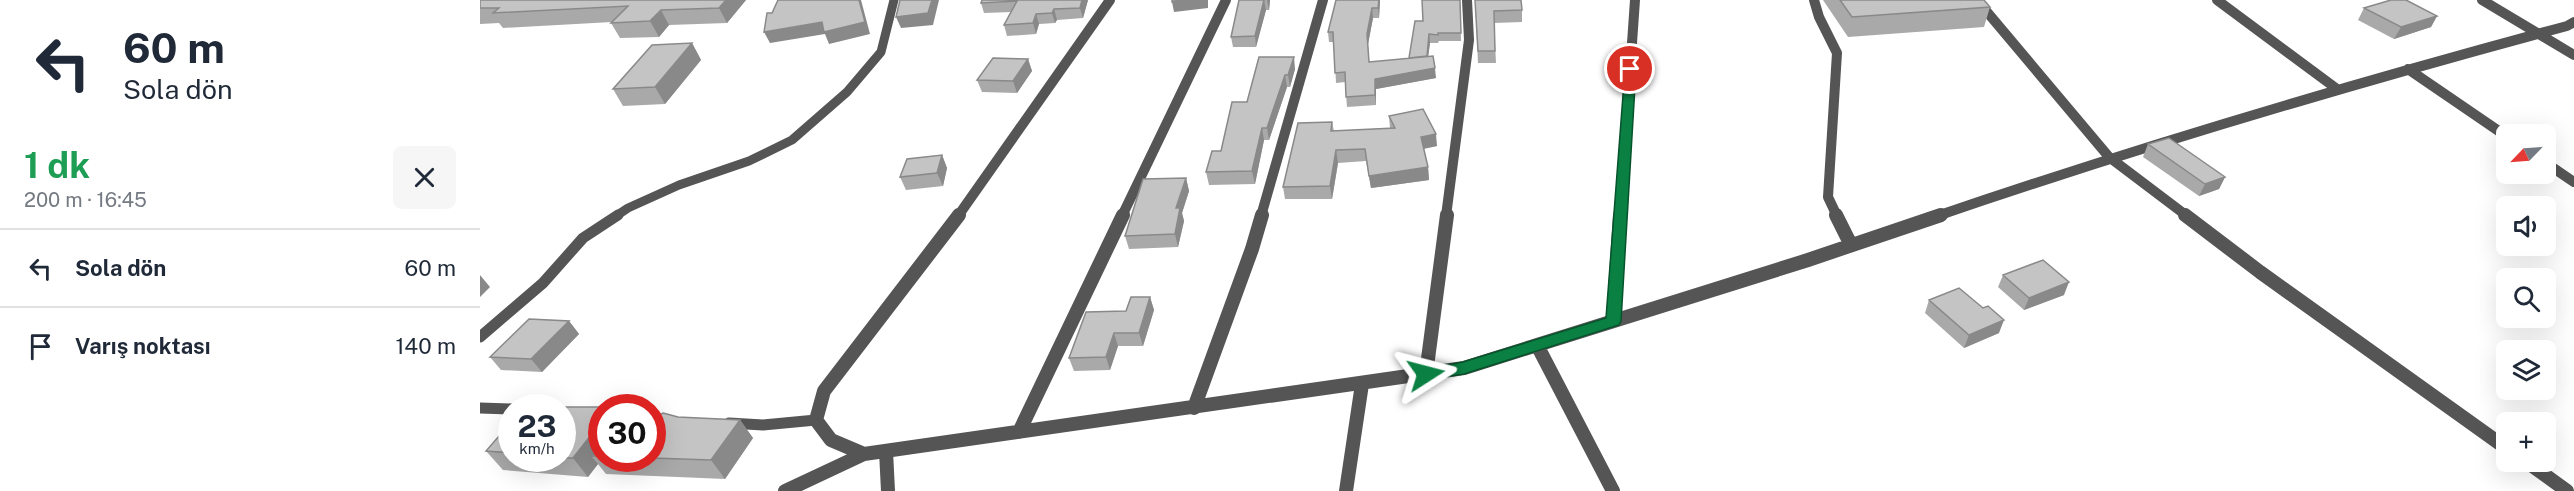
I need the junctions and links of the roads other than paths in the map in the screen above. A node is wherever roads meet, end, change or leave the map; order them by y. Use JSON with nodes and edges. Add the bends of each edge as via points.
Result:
{"nodes":[{"id":1,"x":894,"y":0,"type":"edge"},
{"id":2,"x":1110,"y":0,"type":"edge"},
{"id":3,"x":1226,"y":0,"type":"edge"},
{"id":4,"x":1323,"y":0,"type":"edge"},
{"id":5,"x":1467,"y":0,"type":"edge"},
{"id":6,"x":1635,"y":0,"type":"edge"},
{"id":7,"x":1814,"y":0,"type":"edge"},
{"id":8,"x":1977,"y":0,"type":"edge"},
{"id":9,"x":2217,"y":0,"type":"edge"},
{"id":10,"x":2482,"y":0,"type":"edge"},
{"id":11,"x":2574,"y":22,"type":"edge"},
{"id":12,"x":2539,"y":34,"type":"junction"},
{"id":13,"x":2574,"y":55,"type":"edge"},
{"id":14,"x":2408,"y":69,"type":"junction"},
{"id":15,"x":2337,"y":89,"type":"junction"},
{"id":16,"x":2496,"y":129,"type":"edge"},
{"id":17,"x":2109,"y":157,"type":"junction"},
{"id":18,"x":2556,"y":170,"type":"edge"},
{"id":19,"x":2574,"y":182,"type":"edge"},
{"id":20,"x":1851,"y":245,"type":"junction"},
{"id":21,"x":1613,"y":321,"type":"junction"},
{"id":22,"x":480,"y":337,"type":"edge"},
{"id":23,"x":1537,"y":345,"type":"junction"},
{"id":24,"x":1426,"y":374,"type":"junction"},
{"id":25,"x":1362,"y":384,"type":"junction"},
{"id":26,"x":480,"y":408,"type":"edge"},
{"id":27,"x":1194,"y":408,"type":"junction"},
{"id":28,"x":498,"y":409,"type":"edge"},
{"id":29,"x":816,"y":420,"type":"junction"},
{"id":30,"x":719,"y":422,"type":"edge"},
{"id":31,"x":1019,"y":432,"type":"junction"},
{"id":32,"x":2496,"y":441,"type":"edge"},
{"id":33,"x":886,"y":451,"type":"junction"},
{"id":34,"x":864,"y":454,"type":"junction"},
{"id":35,"x":2541,"y":472,"type":"edge"},
{"id":36,"x":785,"y":491,"type":"edge"},
{"id":37,"x":888,"y":491,"type":"edge"},
{"id":38,"x":1346,"y":491,"type":"edge"},
{"id":39,"x":1613,"y":491,"type":"edge"},
{"id":40,"x":2567,"y":491,"type":"edge"}],
"edges":[{"from":1,"to":22,"type":"lane","via":[[881,52],[847,92],[792,140],[628,208],[583,238],[543,283]]},
{"from":2,"to":29,"type":"street","via":[[966,205],[824,391]]},
{"from":3,"to":31,"type":"street"},
{"from":4,"to":27,"type":"street","via":[[1252,249]]},
{"from":5,"to":24,"type":"street","via":[[1469,40]]},
{"from":6,"to":21,"type":"street"},
{"from":7,"to":20,"type":"street","via":[[1837,52],[1828,197]]},
{"from":8,"to":17,"type":"street"},
{"from":9,"to":15,"type":"street"},
{"from":10,"to":12,"type":"street"},
{"from":11,"to":12,"type":"street"},
{"from":12,"to":13,"type":"street"},
{"from":12,"to":14,"type":"street"},
{"from":14,"to":15,"type":"street"},
{"from":14,"to":16,"type":"street"},
{"from":15,"to":17,"type":"street"},
{"from":17,"to":20,"type":"street"},
{"from":17,"to":32,"type":"street","via":[[2260,272]]},
{"from":18,"to":19,"type":"street"},
{"from":20,"to":21,"type":"street"},
{"from":21,"to":23,"type":"street"},
{"from":23,"to":24,"type":"street","via":[[1464,368]]},
{"from":23,"to":39,"type":"street"},
{"from":24,"to":25,"type":"street"},
{"from":25,"to":27,"type":"street"},
{"from":25,"to":38,"type":"street"},
{"from":26,"to":28,"type":"lane"},
{"from":27,"to":31,"type":"street"},
{"from":29,"to":30,"type":"lane","via":[[763,425]]},
{"from":29,"to":34,"type":"street","via":[[831,440]]},
{"from":31,"to":33,"type":"street"},
{"from":33,"to":34,"type":"street"},
{"from":33,"to":37,"type":"street"},
{"from":34,"to":36,"type":"street"},
{"from":35,"to":40,"type":"street"}]}
